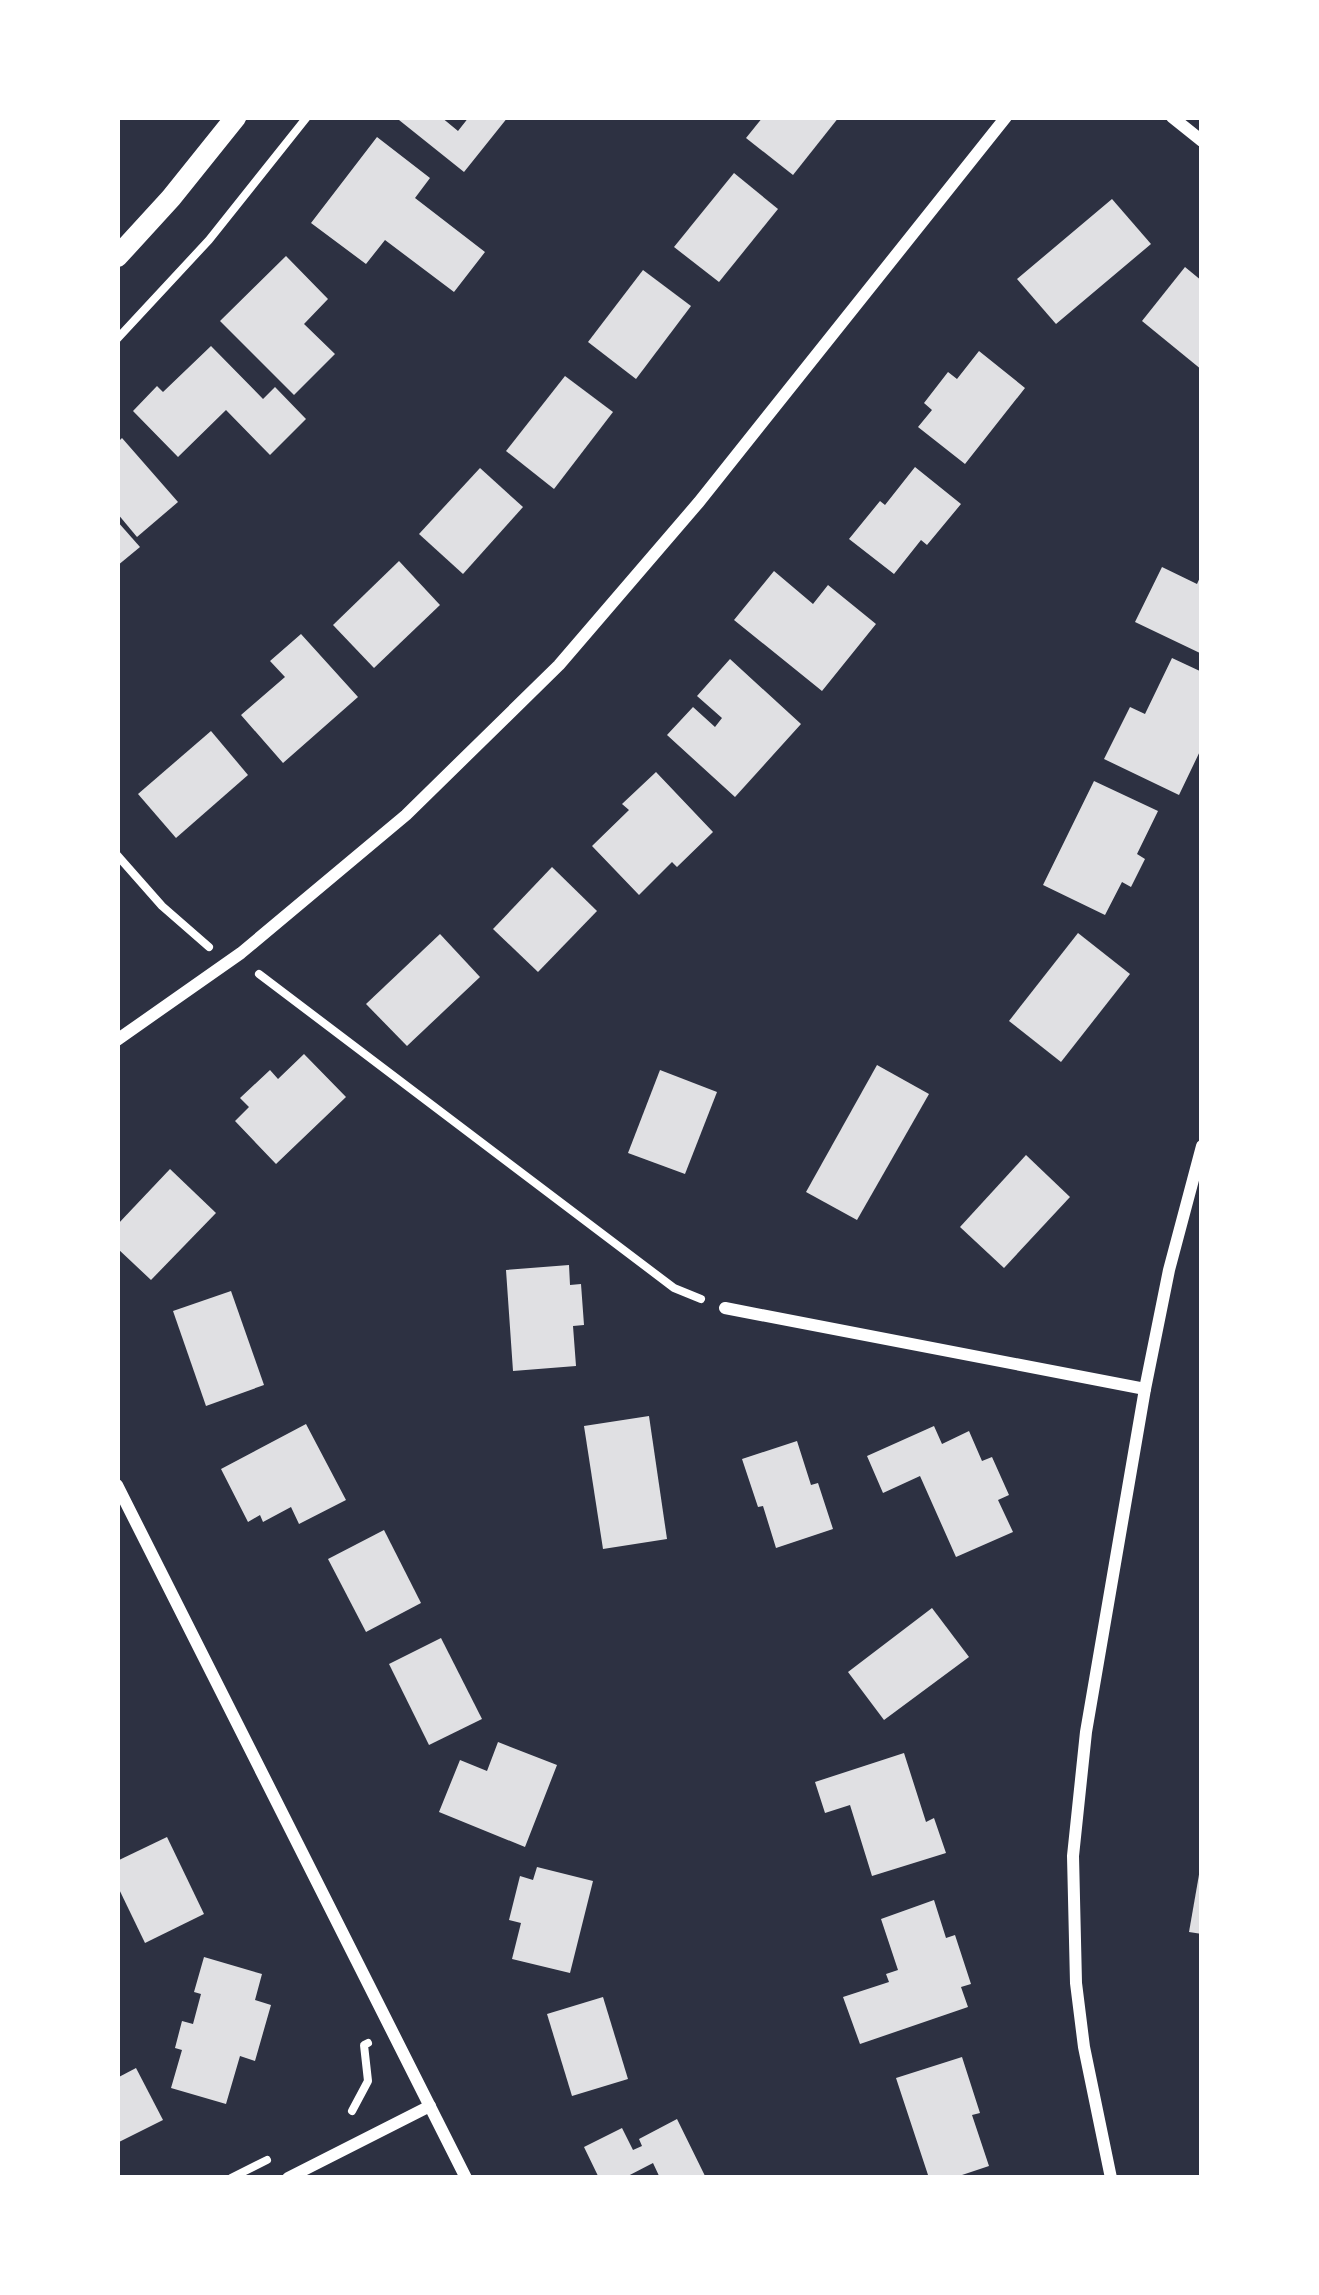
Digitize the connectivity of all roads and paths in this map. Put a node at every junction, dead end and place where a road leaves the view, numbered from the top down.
1 (236, 117) edge
2 (307, 117) edge
3 (1006, 117) edge
4 (1172, 117) edge
5 (1202, 141) edge
6 (117, 257) edge
7 (117, 339) edge
8 (117, 855) edge
9 (162, 906) dead end
10 (256, 971) dead end
11 (117, 1040) edge
12 (1202, 1146) edge
13 (725, 1308) joint
14 (1144, 1389) junction
15 (117, 1485) edge
16 (392, 2030) junction
17 (430, 2106) junction
18 (343, 2122) dead end
19 (268, 2159) dead end
20 (231, 2178) edge
21 (288, 2178) edge
22 (466, 2178) edge
23 (1111, 2178) edge

1 - 6 street
2 - 7 path
3 - 11 street
4 - 5 street
8 - 9 path
10 - 13 path
12 - 14 street
13 - 14 street
14 - 23 street
15 - 16 street
16 - 17 street
16 - 18 path
17 - 21 street
17 - 22 street
19 - 20 path

